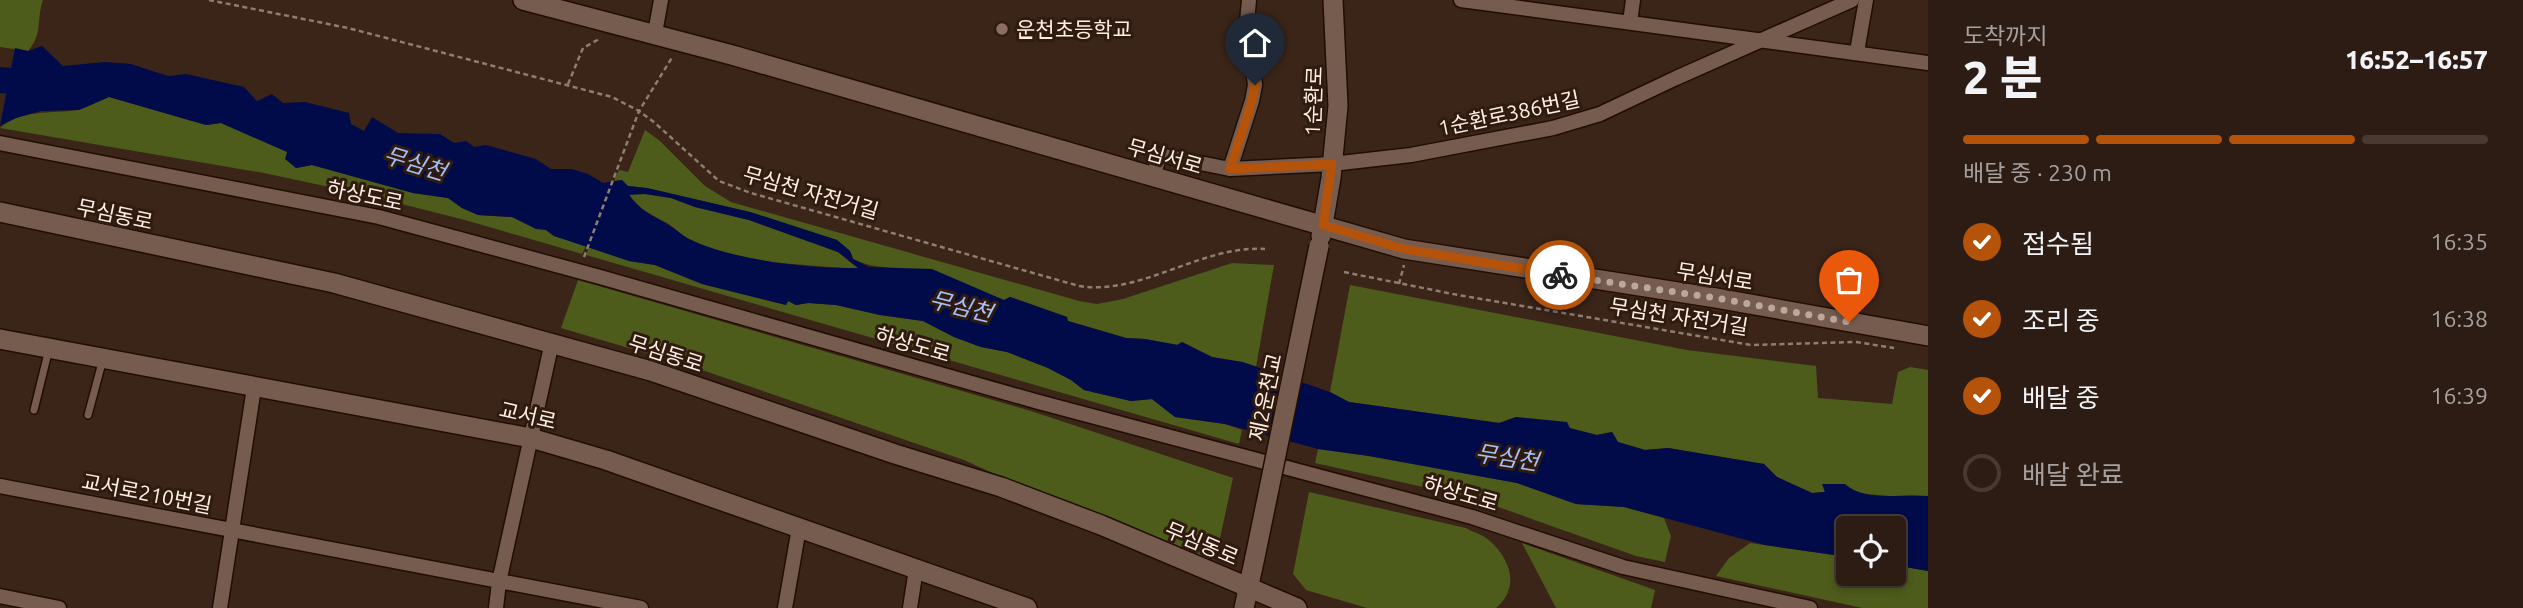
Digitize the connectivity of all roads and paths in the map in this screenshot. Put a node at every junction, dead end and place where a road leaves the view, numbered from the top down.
1 (209, 0) edge
2 (523, 0) edge
3 (662, 0) edge
4 (1249, 0) edge
5 (1333, 0) edge
6 (1461, 0) edge
7 (1633, 0) edge
8 (1852, 0) edge
9 (1866, 0) edge
10 (1630, 22) junction
11 (622, 25) junction
12 (654, 33) junction
13 (678, 40) junction
14 (1763, 40) junction
15 (1857, 52) junction
16 (1928, 63) edge
17 (568, 85) junction
18 (639, 111) junction
19 (0, 143) edge
20 (1332, 164) junction
21 (1230, 169) junction
22 (1153, 176) junction
23 (0, 212) edge
24 (1323, 225) junction
25 (1319, 246) joint
26 (1265, 249) dead end
27 (583, 259) dead end
28 (1404, 265) dead end
29 (1344, 272) dead end
30 (1399, 284) junction
31 (1928, 336) edge
32 (0, 339) edge
33 (552, 342) junction
34 (49, 348) junction
35 (1904, 350) dead end
36 (103, 359) junction
37 (254, 388) junction
38 (34, 410) dead end
39 (88, 415) dead end
40 (531, 438) junction
41 (0, 486) edge
42 (799, 528) junction
43 (233, 531) junction
44 (916, 569) junction
45 (499, 582) junction
46 (1249, 587) junction
47 (0, 596) edge
48 (60, 608) edge
49 (220, 608) edge
50 (496, 608) edge
51 (640, 608) edge
52 (785, 608) edge
53 (910, 608) edge
54 (1026, 608) edge
55 (1244, 608) edge
56 (1297, 608) edge
57 (1810, 608) edge

1 - 17 path, 무심천 자전거길
2 - 11 street, 무심서로
3 - 12 street
4 - 21 street
5 - 20 street, 1순환로
6 - 10 street
7 - 10 street
8 - 14 street, 1순환로386번길
9 - 15 street
10 - 14 street
11 - 12 street, 무심서로
11 - 17 path
12 - 13 street, 무심서로
13 - 18 path
13 - 22 street, 무심서로
14 - 15 street
14 - 20 street, 1순환로386번길
15 - 16 street
17 - 18 path, 무심천 자전거길
18 - 26 path, 무심천 자전거길
18 - 27 path
19 - 57 street, 하상도로
20 - 21 street, 1순환로386번길
20 - 24 street, 1순환로
21 - 22 street, 1순환로386번길
22 - 24 street, 무심서로
23 - 33 street, 무심동로
24 - 25 street, 1순환로
24 - 31 street, 무심서로
25 - 46 street, 제2운천교, bridge
28 - 30 path
29 - 30 path, 무심천 자전거길
30 - 35 path, 무심천 자전거길
32 - 34 street, 교서로
33 - 40 street
33 - 46 street, 무심동로
34 - 36 street, 교서로
34 - 38 lane
36 - 37 street, 교서로
36 - 39 lane
37 - 40 street, 교서로
37 - 43 street, 교서로210번길
40 - 42 street, 교서로
40 - 45 street
41 - 43 street, 교서로210번길
42 - 44 street, 교서로
42 - 52 street
43 - 45 street, 교서로210번길
43 - 49 street, 교서로210번길
44 - 53 street
44 - 54 street, 교서로
45 - 50 street
45 - 51 street, 교서로210번길
46 - 55 street
46 - 56 street, 무심동로
47 - 48 street

